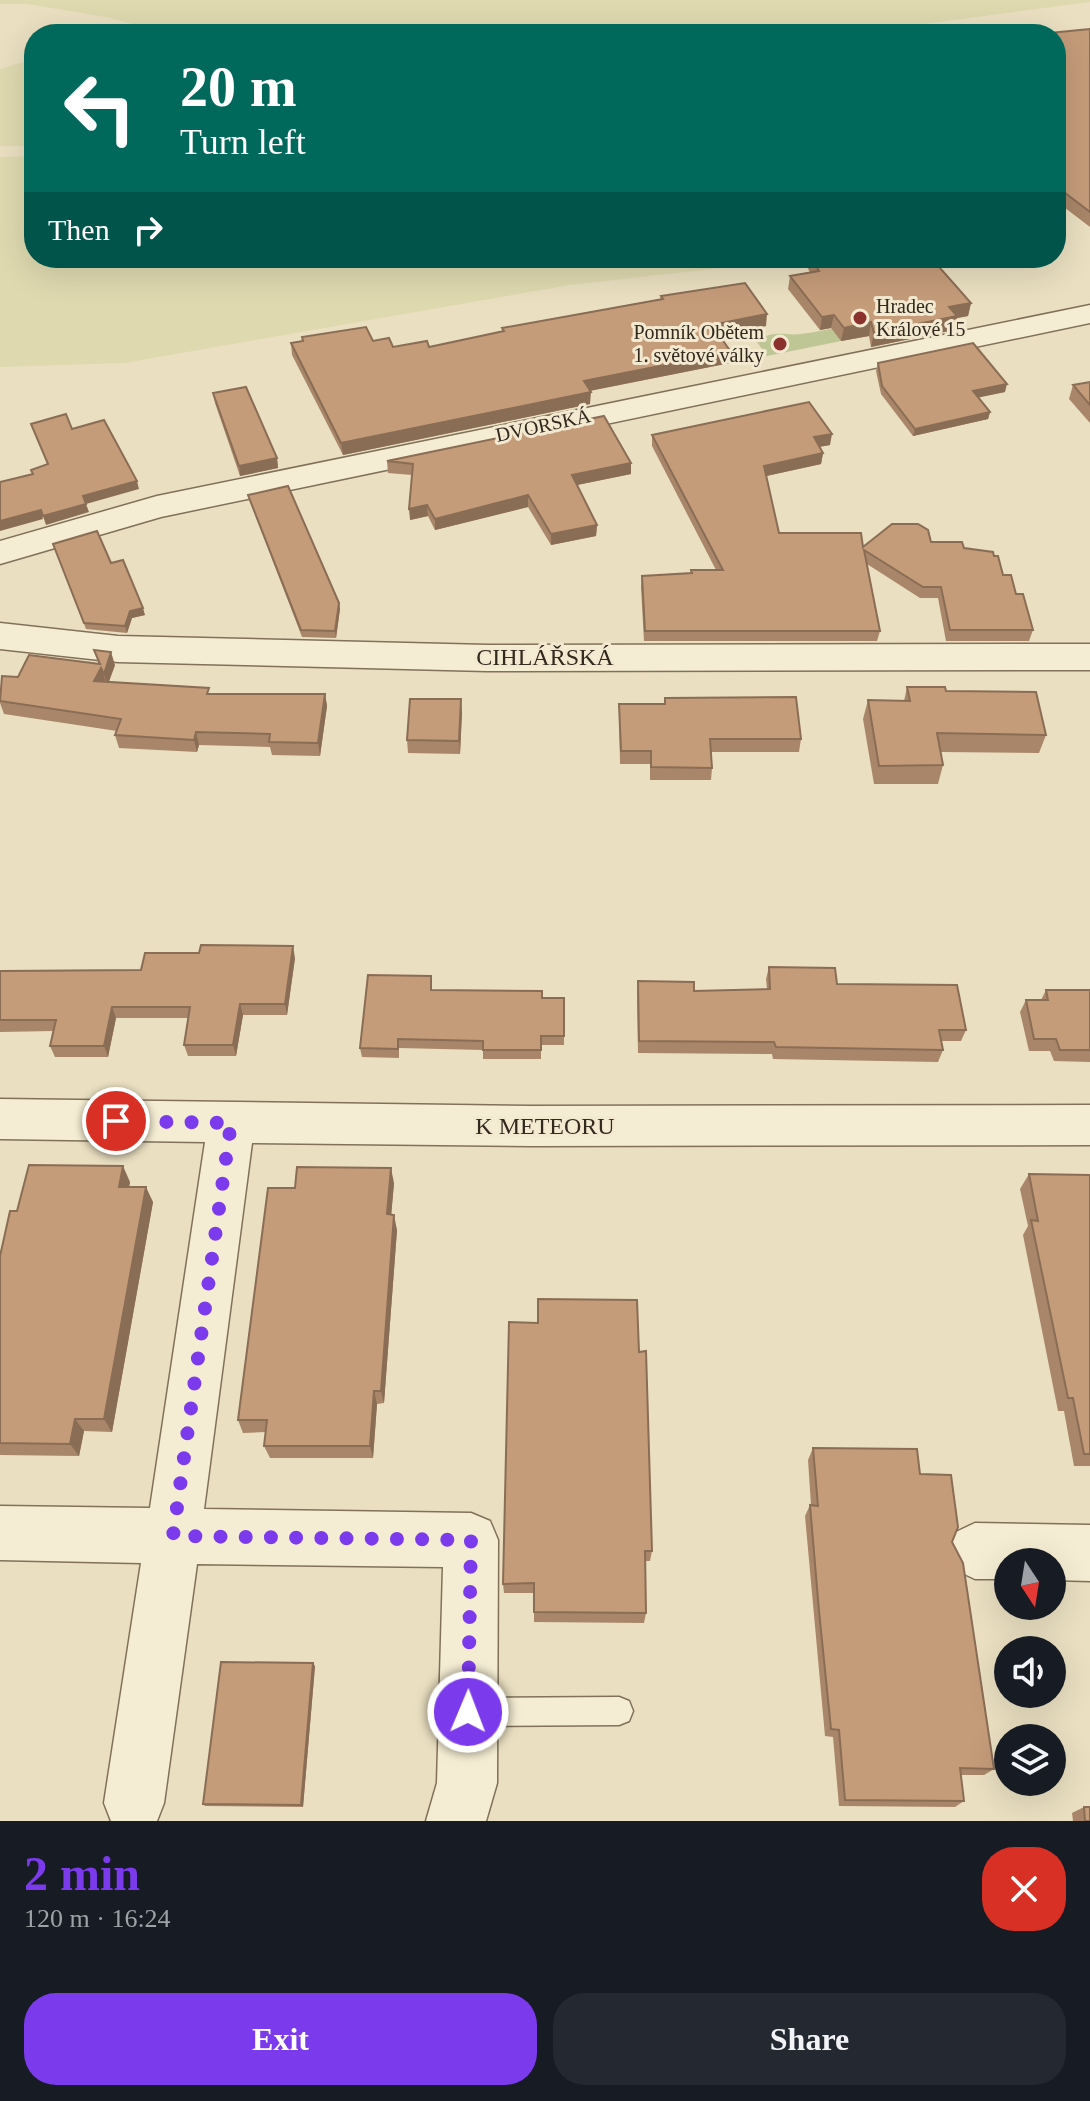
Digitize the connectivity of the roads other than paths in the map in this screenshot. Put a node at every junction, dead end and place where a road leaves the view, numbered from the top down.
1 (1090, 314) edge
2 (0, 553) edge
3 (0, 636) edge
4 (1090, 657) edge
5 (0, 1119) edge
6 (231, 1123) junction
7 (1090, 1125) edge
8 (0, 1533) edge
9 (173, 1536) junction
10 (975, 1551) dead end
11 (1090, 1553) edge
12 (619, 1711) dead end
13 (468, 1712) junction
14 (134, 1803) dead end
15 (456, 1821) edge

1 - 2 street, DVORSKÁ
3 - 4 street, CIHLÁŘSKÁ
5 - 6 street, K METEORU
6 - 7 street, K METEORU
6 - 9 street
8 - 9 street
9 - 13 street
9 - 14 street
10 - 11 street
12 - 13 lane
13 - 15 street

